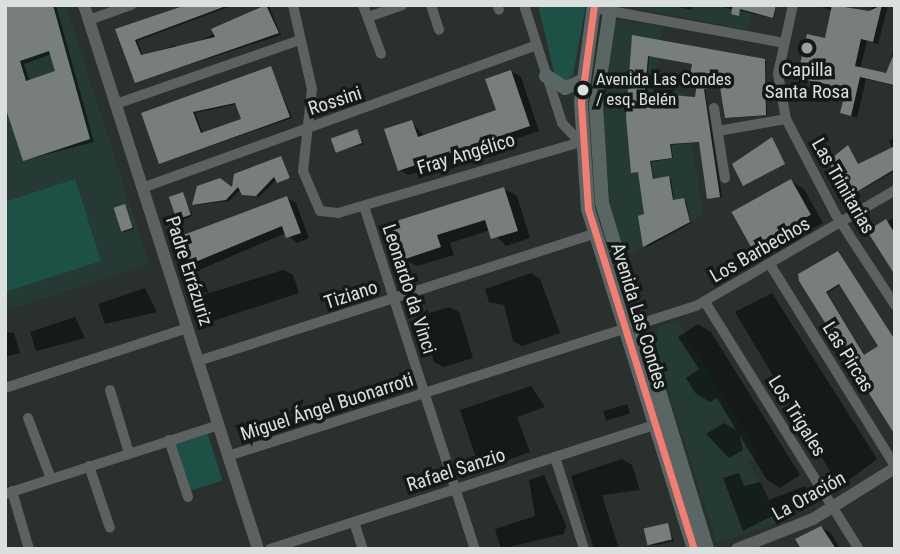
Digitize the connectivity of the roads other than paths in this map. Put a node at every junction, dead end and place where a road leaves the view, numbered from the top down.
1 (84, 5) edge
2 (131, 5) edge
3 (293, 5) edge
4 (363, 5) edge
5 (402, 5) edge
6 (431, 5) edge
7 (524, 5) edge
8 (793, 5) edge
9 (594, 7) edge
10 (610, 8) edge
11 (368, 17) junction
12 (89, 20) junction
13 (439, 30) dead end
14 (300, 40) junction
15 (784, 43) junction
16 (537, 45) junction
17 (381, 54) dead end
18 (546, 76) junction
19 (582, 81) junction
20 (116, 104) junction
21 (714, 108) dead end
22 (786, 119) junction
23 (307, 129) junction
24 (718, 131) junction
25 (581, 142) junction
26 (725, 178) dead end
27 (142, 188) junction
28 (895, 190) edge
29 (364, 206) junction
30 (842, 222) junction
31 (594, 234) junction
32 (771, 266) junction
33 (394, 299) junction
34 (705, 302) junction
35 (895, 305) edge
36 (636, 326) junction
37 (187, 328) junction
38 (621, 329) junction
39 (198, 361) junction
40 (5, 388) edge
41 (110, 390) dead end
42 (425, 394) junction
43 (28, 418) dead end
44 (218, 425) junction
45 (653, 425) junction
46 (169, 440) junction
47 (129, 453) junction
48 (228, 456) junction
49 (555, 457) junction
50 (89, 466) junction
51 (895, 467) edge
52 (51, 479) junction
53 (455, 489) junction
54 (9, 493) edge
55 (188, 497) dead end
56 (833, 507) junction
57 (354, 522) junction
58 (110, 528) dead end
59 (29, 549) edge
60 (258, 549) edge
61 (270, 549) edge
62 (363, 549) edge
63 (475, 549) edge
64 (584, 549) edge
65 (694, 549) edge
66 (707, 549) edge
67 (737, 549) edge
68 (859, 549) edge

1 - 12 street, Padre Errázuriz
2 - 12 street
3 - 14 street, Leonardo da Vinci
4 - 11 street
5 - 11 street
6 - 13 street
7 - 16 street
8 - 15 street, Las Trinitarias
9 - 10 street
9 - 19 main road, Avenida Las Condes
10 - 15 street
10 - 36 main road, Avenida Las Condes
11 - 17 street
12 - 20 street, Padre Errázuriz
14 - 20 street
14 - 23 street, Leonardo da Vinci
15 - 22 street, Las Trinitarias
16 - 18 street
16 - 23 street, Rossini
18 - 19 main road
18 - 25 street
19 - 25 main road, Avenida Las Condes
20 - 27 street, Padre Errázuriz
21 - 24 street
22 - 24 street
22 - 30 street, Las Trinitarias
23 - 27 street, Rossini
23 - 29 street, Leonardo da Vinci
24 - 26 street
25 - 29 street, Fray Angélico
25 - 31 main road, Avenida Las Condes
27 - 37 street, Padre Errázuriz
28 - 30 street, Los Barbechos
29 - 33 street, Leonardo da Vinci
30 - 32 street, Los Barbechos
30 - 35 street, Las Trinitarias
31 - 33 street, Tiziano
31 - 38 main road, Avenida Las Condes
32 - 34 street, Los Barbechos
32 - 51 street, Las Pircas
33 - 39 street, Tiziano
33 - 42 street, Leonardo da Vinci
34 - 36 street, Los Barbechos
34 - 56 street, Los Trigales
36 - 38 street, Miguel Ángel Buonarroti
36 - 66 main road, Avenida Las Condes
37 - 39 street, Padre Errázuriz
37 - 40 street
38 - 42 street, Miguel Ángel Buonarroti
38 - 45 main road, Avenida Las Condes
39 - 44 street, Padre Errázuriz
41 - 47 street
42 - 48 street, Miguel Ángel Buonarroti
42 - 53 street, Leonardo da Vinci
43 - 52 street
44 - 46 street, Miguel Ángel Buonarroti
44 - 48 street, Padre Errázuriz
45 - 49 street, Rafael Sanzio
45 - 65 main road, Avenida Las Condes
46 - 47 street, Miguel Ángel Buonarroti
46 - 55 street
47 - 50 street, Miguel Ángel Buonarroti
48 - 60 street, Padre Errázuriz
49 - 53 street, Rafael Sanzio
49 - 64 street
50 - 52 street, Miguel Ángel Buonarroti
50 - 58 street
51 - 56 street, La Oración
52 - 54 street, Miguel Ángel Buonarroti
53 - 57 street, Rafael Sanzio
53 - 63 street, Leonardo da Vinci
54 - 59 street
56 - 67 street, La Oración
56 - 68 street, Los Trigales
57 - 61 street, Rafael Sanzio
57 - 62 street

